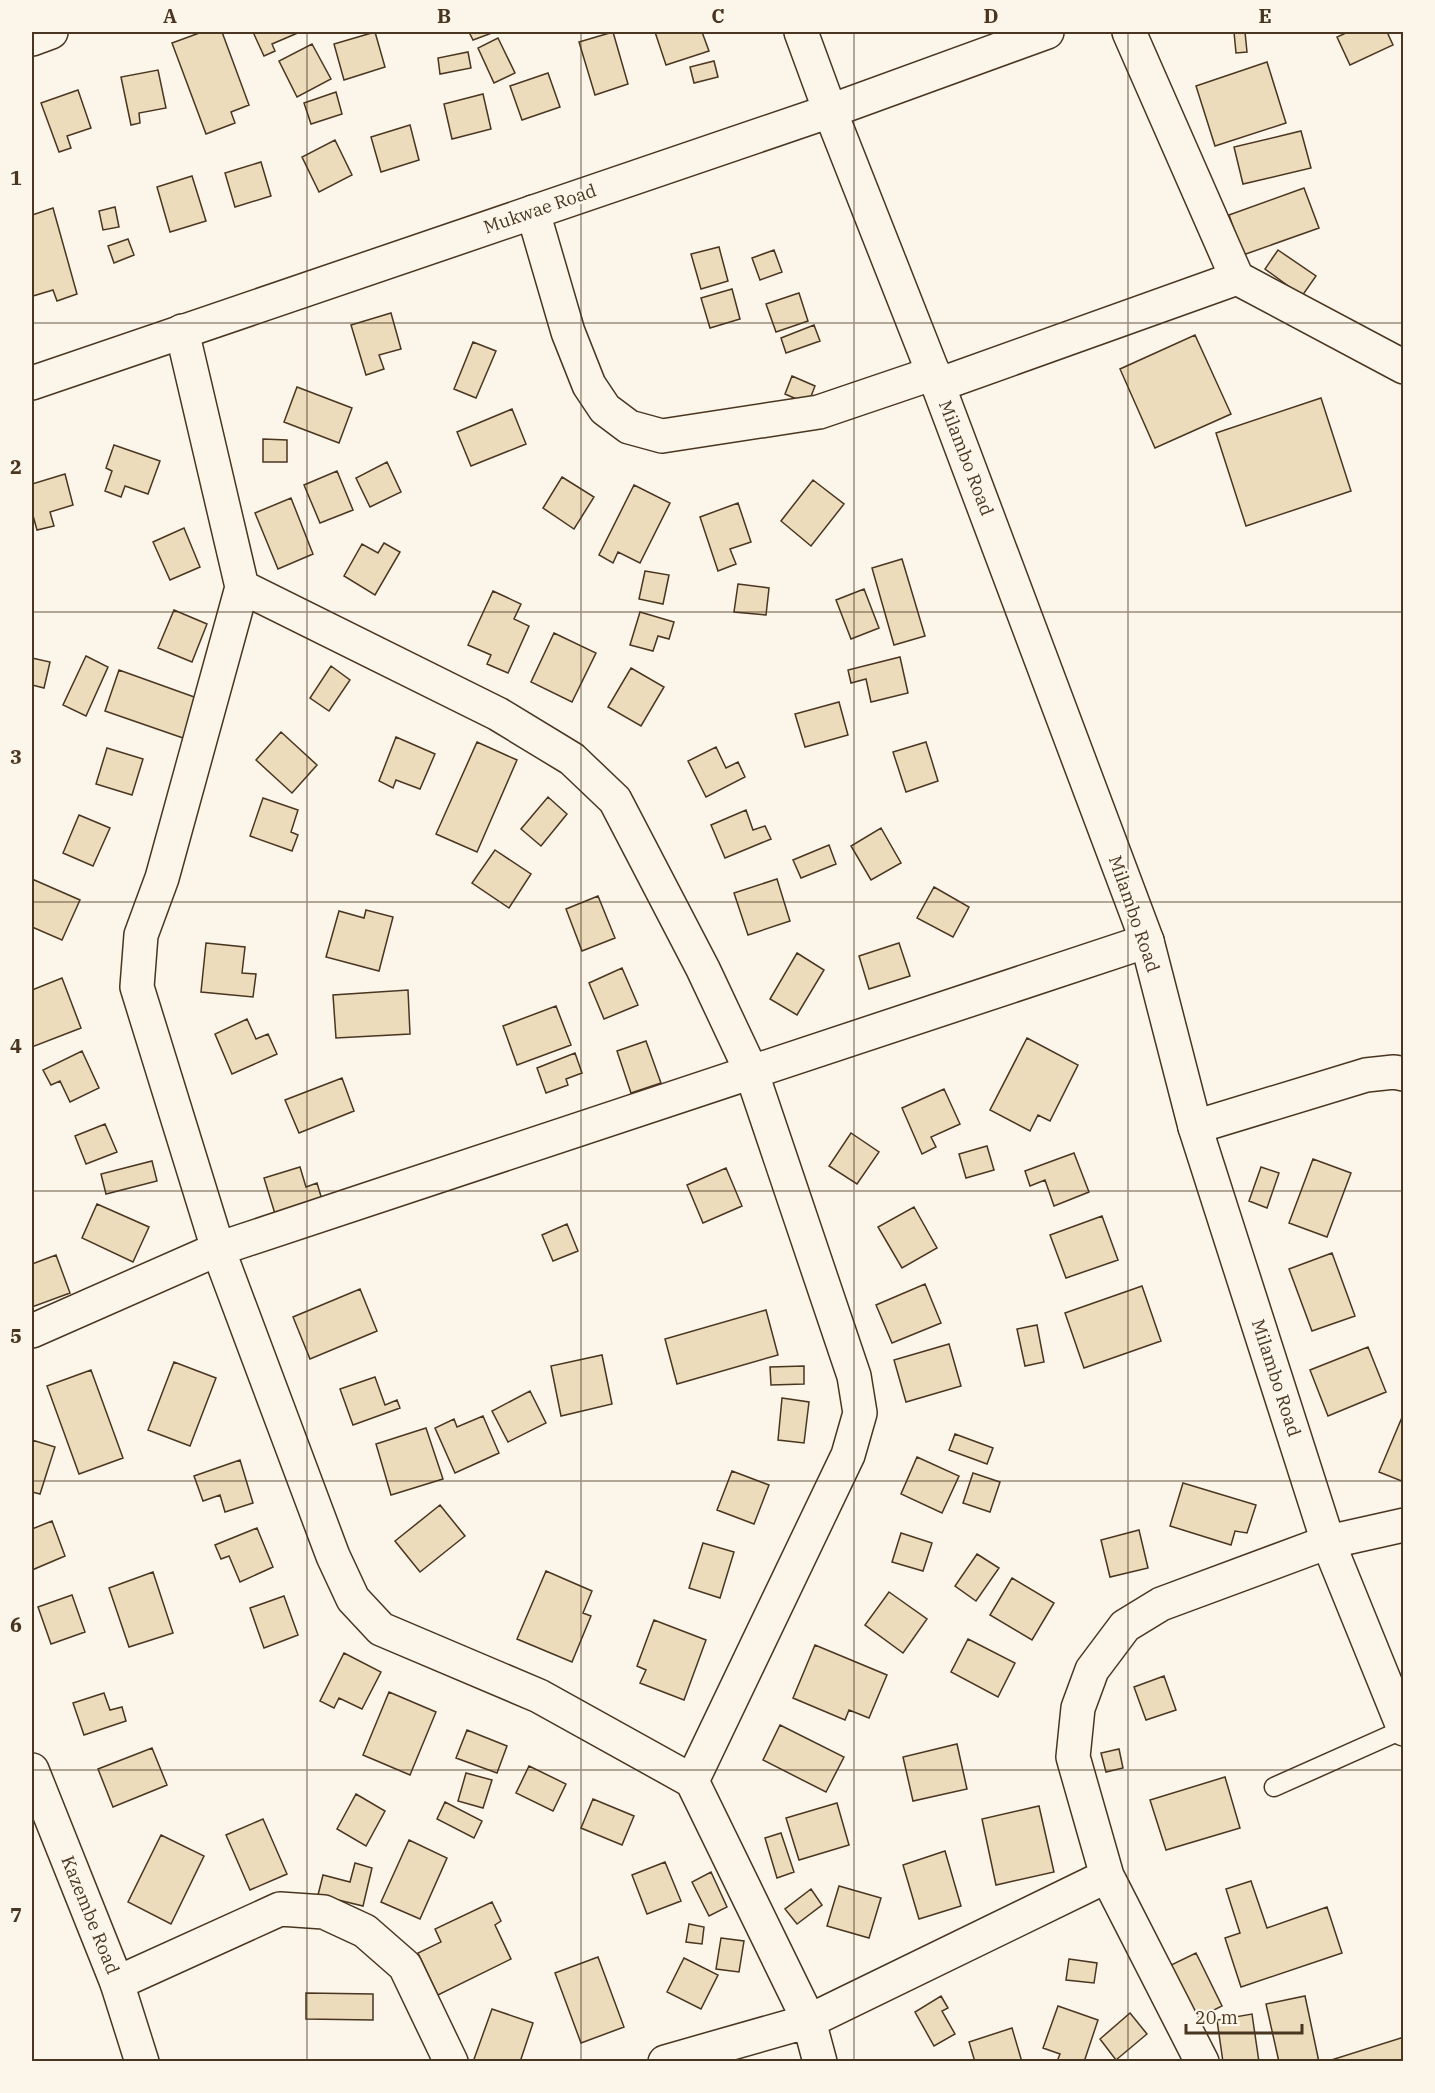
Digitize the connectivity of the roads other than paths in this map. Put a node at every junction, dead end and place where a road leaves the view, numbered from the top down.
1 (51, 32) edge
2 (801, 32) edge
3 (1047, 32) edge
4 (1128, 32) edge
5 (32, 39) edge
6 (830, 111) junction
7 (532, 212) junction
8 (1237, 278) junction
9 (182, 331) junction
10 (1404, 368) edge
11 (936, 379) junction
12 (32, 383) edge
13 (242, 587) junction
14 (1147, 941) junction
15 (751, 1071) junction
16 (1404, 1074) edge
17 (1195, 1127) junction
18 (218, 1249) junction
19 (32, 1331) edge
20 (1404, 1525) edge
21 (1329, 1542) junction
22 (1404, 1729) edge
23 (32, 1770) edge
24 (692, 1781) junction
25 (1274, 1787) dead end
26 (1107, 1876) junction
27 (117, 1983) junction
28 (809, 2020) junction
29 (142, 2061) edge
30 (451, 2061) edge
31 (665, 2061) edge
32 (820, 2061) edge
33 (1202, 2061) edge

1 - 5 street
2 - 6 street, Milambo Road
3 - 6 street, Mukwae Road
4 - 8 street
6 - 7 street, Mukwae Road
6 - 11 street, Milambo Road
7 - 9 street, Mukwae Road
7 - 11 street
8 - 10 street
8 - 11 street
9 - 12 street, Mukwae Road
9 - 13 street
11 - 14 street, Milambo Road
13 - 15 street
13 - 18 street
14 - 15 street
14 - 17 street, Milambo Road
15 - 18 street
15 - 24 street
16 - 17 street
17 - 21 street, Milambo Road
18 - 19 street
18 - 24 street
20 - 21 street
21 - 22 street, Milambo Road
21 - 26 street
22 - 25 lane
23 - 27 street, Kazembe Road
24 - 28 street
26 - 28 street
26 - 33 street
27 - 29 street, Kazembe Road
27 - 30 street
28 - 31 street
28 - 32 street

